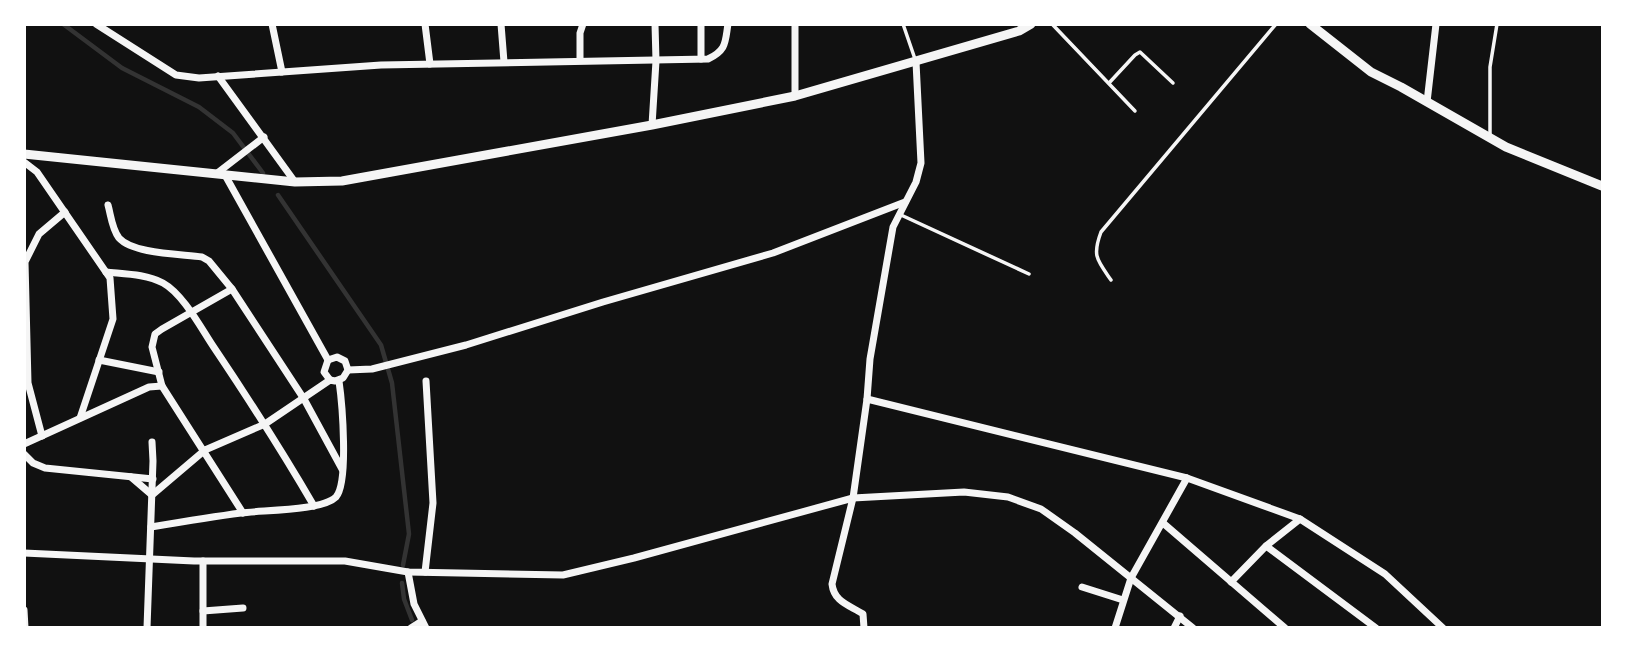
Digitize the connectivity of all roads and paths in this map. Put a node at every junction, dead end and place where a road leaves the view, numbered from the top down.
1 (96, 24) edge
2 (272, 24) edge
3 (425, 24) edge
4 (501, 24) edge
5 (583, 24) edge
6 (655, 24) edge
7 (701, 24) edge
8 (728, 24) edge
9 (795, 24) edge
10 (903, 24) edge
11 (1031, 24) edge
12 (1052, 24) edge
13 (1276, 24) edge
14 (1310, 24) edge
15 (1436, 24) edge
16 (1497, 24) edge
17 (701, 59) junction
18 (580, 60) junction
19 (656, 61) junction
20 (504, 62) junction
21 (916, 62) junction
22 (430, 64) junction
23 (282, 72) junction
24 (218, 76) junction
25 (1109, 83) junction
26 (1173, 83) dead end
27 (795, 96) junction
28 (1427, 102) junction
29 (1135, 111) dead end
30 (652, 125) junction
31 (264, 137) junction
32 (1490, 138) junction
33 (24, 154) edge
34 (24, 162) edge
35 (221, 175) junction
36 (295, 182) junction
37 (1602, 186) edge
38 (906, 202) junction
39 (108, 205) dead end
40 (65, 212) junction
41 (899, 214) junction
42 (106, 272) junction
43 (1029, 274) dead end
44 (1111, 280) dead end
45 (232, 289) junction
46 (191, 312) junction
47 (99, 360) junction
48 (328, 360) junction
49 (348, 370) junction
50 (159, 372) junction
51 (330, 380) junction
52 (339, 381) junction
53 (426, 382) dead end
54 (162, 386) junction
55 (304, 399) junction
56 (867, 399) junction
57 (24, 402) edge
58 (34, 402) junction
59 (80, 418) junction
60 (265, 424) junction
61 (42, 436) junction
62 (152, 442) dead end
63 (24, 444) edge
64 (205, 450) junction
65 (24, 454) edge
66 (342, 469) junction
67 (131, 477) junction
68 (1187, 478) junction
69 (153, 479) junction
70 (152, 495) junction
71 (853, 498) junction
72 (314, 506) junction
73 (243, 513) junction
74 (1300, 519) junction
75 (1163, 523) junction
76 (151, 527) junction
77 (1266, 546) junction
78 (24, 553) edge
79 (150, 558) junction
80 (203, 561) junction
81 (408, 572) junction
82 (425, 572) junction
83 (1132, 578) junction
84 (1231, 582) junction
85 (1082, 587) dead end
86 (1123, 600) junction
87 (243, 608) dead end
88 (24, 610) edge
89 (203, 611) junction
90 (1180, 615) junction
91 (424, 624) edge
92 (1438, 626) edge
93 (25, 628) edge
94 (148, 628) edge
95 (203, 628) edge
96 (411, 628) edge
97 (864, 628) edge
98 (1115, 628) edge
99 (1174, 628) edge
100 (1193, 628) edge
101 (1285, 628) edge
102 (1376, 628) edge

1 - 24 street
2 - 23 street
3 - 22 street
4 - 20 street
5 - 18 street
6 - 19 street
7 - 17 street
8 - 17 street
9 - 27 street
10 - 21 lane
11 - 21 street
12 - 25 lane
13 - 44 lane
14 - 28 street
15 - 28 street
16 - 32 lane
17 - 19 street
18 - 19 street
18 - 20 street
19 - 30 street
20 - 22 street
21 - 27 street
21 - 38 street
22 - 23 street
23 - 24 street
24 - 31 street
25 - 26 lane
25 - 29 lane
27 - 30 street
28 - 32 street
30 - 36 street
31 - 35 street
31 - 36 street
32 - 37 street
33 - 35 street
34 - 40 street
35 - 36 street
35 - 48 street
38 - 41 street
38 - 49 street
39 - 45 street
40 - 42 street
40 - 58 street
41 - 43 lane
41 - 56 street
42 - 46 street
42 - 47 street
45 - 46 street
45 - 55 street
46 - 50 street
46 - 60 street
47 - 50 street
47 - 59 street
48 - 49 street
48 - 51 street
49 - 52 street
50 - 54 street
51 - 52 street
51 - 55 street
52 - 66 street
53 - 82 street
54 - 59 street
54 - 64 street
55 - 60 street
55 - 66 street
56 - 68 street
56 - 71 street
57 - 58 street
58 - 61 street
59 - 61 street
60 - 64 street
60 - 72 street
61 - 63 street
62 - 69 street
64 - 70 street
64 - 73 street
65 - 67 street
66 - 72 street
67 - 69 street
67 - 70 street
68 - 74 street
68 - 75 street
69 - 70 street
70 - 76 street
71 - 82 street
71 - 83 street
71 - 97 street
72 - 73 street
73 - 76 street
74 - 77 street
74 - 92 street
75 - 83 street
75 - 84 street
76 - 79 street
77 - 84 street
77 - 102 street
78 - 79 street
79 - 80 street
79 - 94 street
80 - 81 street
80 - 89 street
81 - 82 street
81 - 91 street
83 - 86 street
83 - 90 street
84 - 101 street
85 - 86 street
86 - 98 street
87 - 89 street
88 - 93 street
89 - 95 street
90 - 99 street
90 - 100 street
91 - 96 street

